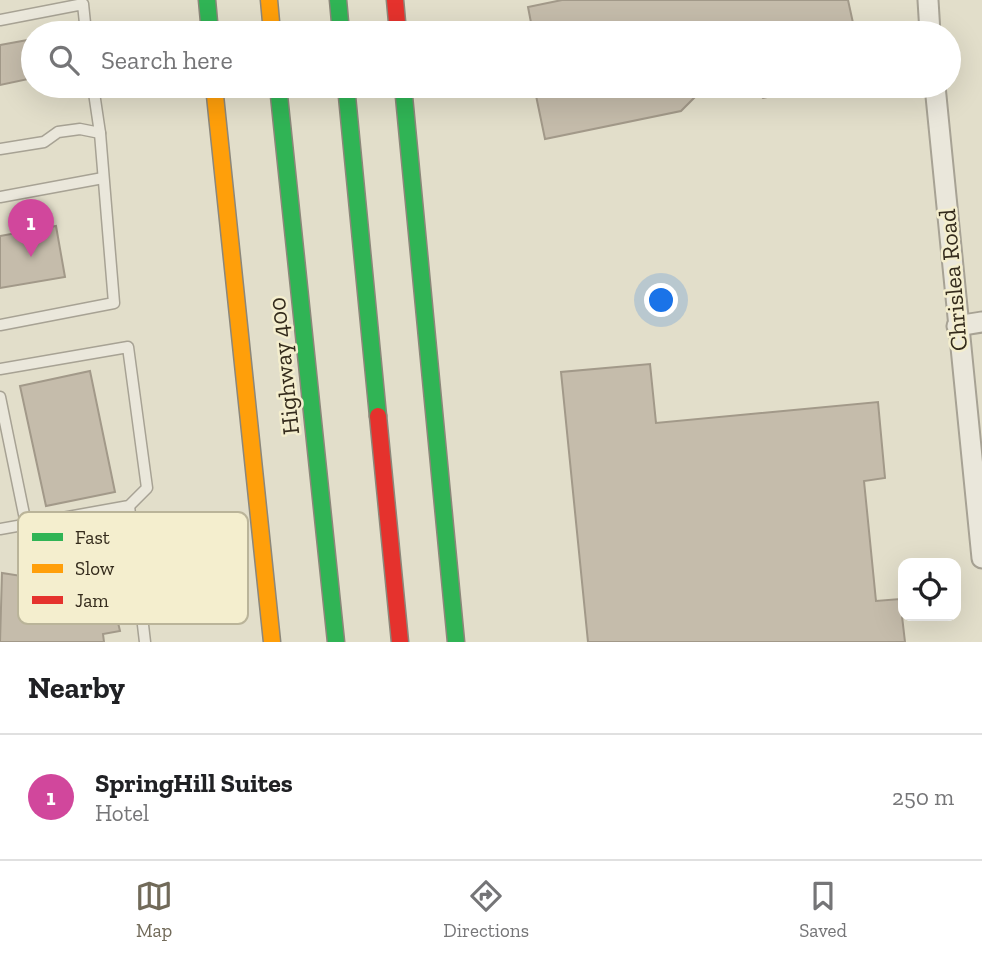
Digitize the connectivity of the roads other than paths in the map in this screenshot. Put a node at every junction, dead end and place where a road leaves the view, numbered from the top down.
1 (207, 0) edge
2 (269, 0) edge
3 (338, 0) edge
4 (395, 0) edge
5 (928, 0) edge
6 (0, 20) edge
7 (85, 21) edge
8 (209, 21) edge
9 (271, 21) edge
10 (340, 21) edge
11 (397, 21) edge
12 (929, 21) edge
13 (95, 98) edge
14 (215, 98) edge
15 (279, 98) edge
16 (347, 98) edge
17 (404, 98) edge
18 (936, 98) edge
19 (100, 133) junction
20 (0, 149) edge
21 (103, 178) junction
22 (0, 197) edge
23 (982, 322) edge
24 (0, 325) edge
25 (957, 326) junction
26 (0, 369) edge
27 (0, 397) edge
28 (129, 506) junction
29 (24, 512) edge
30 (95, 512) edge
31 (130, 512) edge
32 (18, 526) edge
33 (0, 529) edge
34 (982, 555) edge
35 (143, 624) edge
36 (145, 642) edge
37 (272, 642) edge
38 (336, 642) edge
39 (400, 642) edge
40 (456, 642) edge

1 - 8 highway
2 - 9 highway
3 - 10 highway
4 - 11 highway
5 - 12 street
6 - 7 lane
13 - 19 lane
14 - 37 highway
15 - 38 highway, Highway 400
16 - 39 highway
17 - 40 highway
18 - 25 street, Chrislea Road
19 - 20 lane
19 - 21 lane
21 - 22 lane
21 - 24 lane
23 - 25 street
25 - 34 street, Chrislea Road
26 - 28 lane
27 - 29 lane
28 - 30 lane
28 - 31 lane
32 - 33 lane
35 - 36 lane

